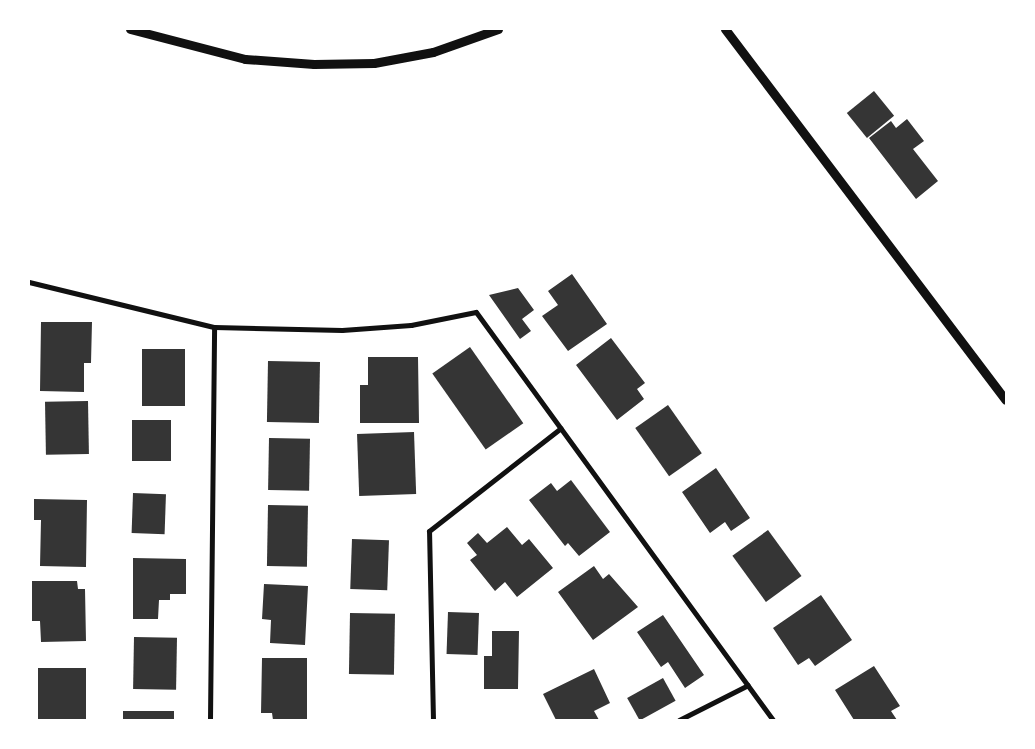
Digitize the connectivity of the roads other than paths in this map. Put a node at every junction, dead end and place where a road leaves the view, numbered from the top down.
1 (130, 29) edge
2 (498, 29) edge
3 (725, 29) edge
4 (29, 282) edge
5 (214, 327) junction
6 (1006, 400) edge
7 (561, 428) junction
8 (748, 685) junction
9 (210, 720) edge
10 (433, 720) edge
11 (679, 720) edge
12 (773, 720) edge

1 - 2 street
3 - 6 street
4 - 5 street
5 - 7 street
5 - 9 street
7 - 8 street
7 - 10 street
8 - 11 street
8 - 12 street

